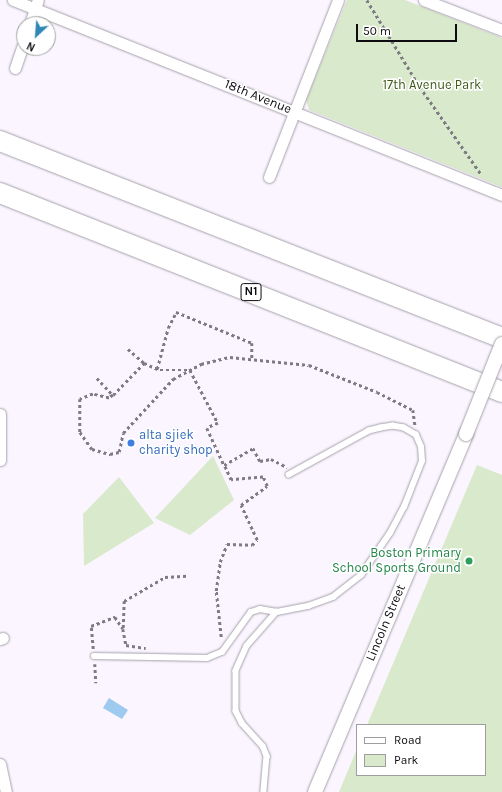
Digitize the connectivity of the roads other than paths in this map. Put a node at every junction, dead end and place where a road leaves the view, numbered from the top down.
1 (13, 0) edge
2 (338, 0) edge
3 (424, 0) edge
4 (37, 4) edge
5 (33, 16) edge
6 (502, 30) edge
7 (19, 56) edge
8 (15, 68) dead end
9 (294, 112) junction
10 (0, 141) edge
11 (269, 177) dead end
12 (0, 193) edge
13 (498, 194) edge
14 (502, 338) edge
15 (502, 344) edge
16 (502, 392) edge
17 (0, 414) edge
18 (0, 460) edge
19 (289, 475) dead end
20 (277, 612) junction
21 (94, 656) dead end
22 (0, 764) edge
23 (6, 792) edge
24 (264, 792) edge
25 (314, 792) edge

1 - 4 street, 18th Avenue
2 - 9 street
3 - 6 street
4 - 5 street
4 - 9 street, 18th Avenue
7 - 8 street
9 - 11 street
9 - 13 street, 18th Avenue
10 - 14 highway
12 - 16 highway, N1
15 - 25 street, Lincoln Street, bridge
17 - 18 street
19 - 20 lane
20 - 21 lane
20 - 24 lane
22 - 23 street

